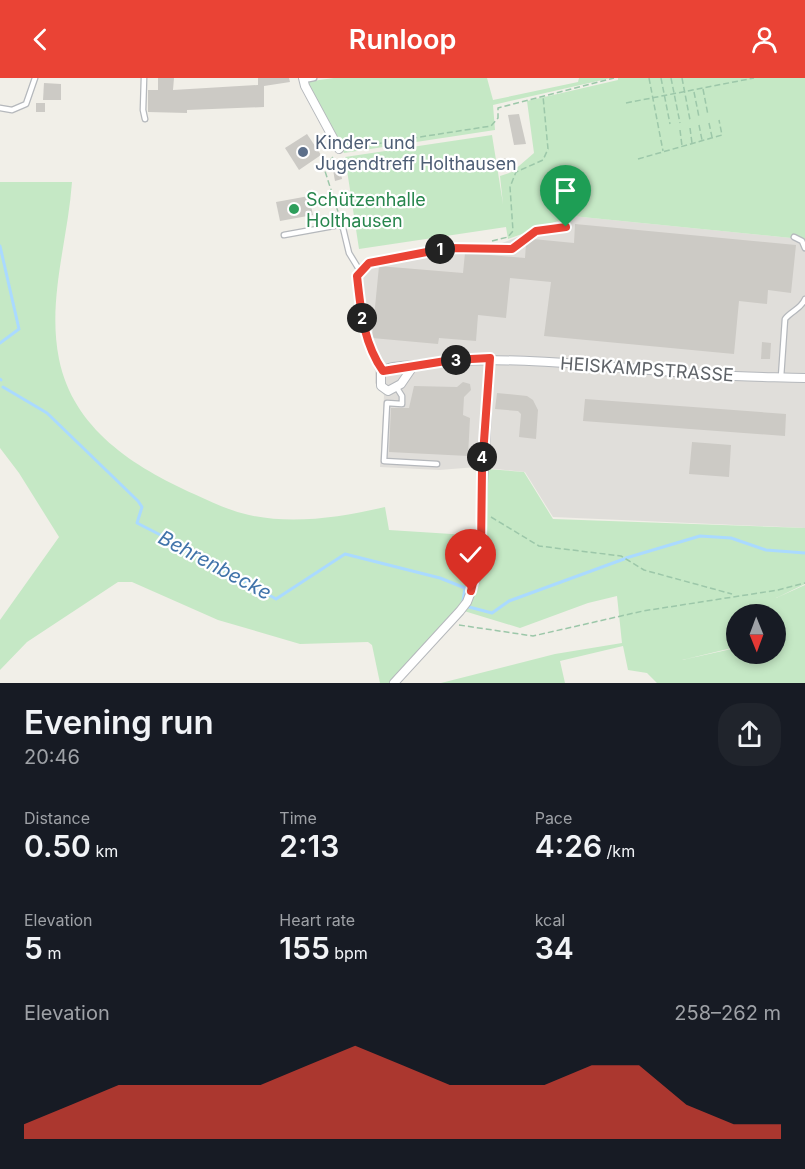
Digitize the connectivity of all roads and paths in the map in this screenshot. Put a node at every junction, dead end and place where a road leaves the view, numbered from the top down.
1 (35, 78) edge
2 (144, 78) edge
3 (314, 78) edge
4 (591, 78) edge
5 (614, 78) edge
6 (649, 78) edge
7 (661, 78) edge
8 (671, 78) edge
9 (682, 78) edge
10 (754, 78) edge
11 (303, 79) edge
12 (592, 84) junction
13 (703, 88) junction
14 (694, 90) junction
15 (685, 92) junction
16 (674, 94) junction
17 (543, 96) junction
18 (664, 96) junction
19 (653, 98) junction
20 (626, 103) dead end
21 (0, 108) edge
22 (708, 115) dead end
23 (699, 117) dead end
24 (145, 119) dead end
25 (690, 120) dead end
26 (719, 120) dead end
27 (680, 123) dead end
28 (709, 123) dead end
29 (670, 124) dead end
30 (699, 125) dead end
31 (690, 128) dead end
32 (680, 130) dead end
33 (712, 138) junction
34 (703, 141) junction
35 (693, 144) junction
36 (683, 147) junction
37 (339, 149) junction
38 (663, 152) junction
39 (638, 159) dead end
40 (566, 227) dead end
41 (343, 228) junction
42 (284, 235) dead end
43 (794, 237) dead end
44 (474, 246) junction
45 (805, 248) edge
46 (360, 271) junction
47 (805, 299) edge
48 (490, 358) junction
49 (414, 365) junction
50 (383, 371) junction
51 (781, 377) junction
52 (805, 378) edge
53 (397, 388) junction
54 (437, 464) dead end
55 (480, 510) junction
56 (805, 583) edge
57 (734, 595) junction
58 (451, 621) junction
59 (394, 683) edge

1 - 21 lane
2 - 24 lane
3 - 11 lane
4 - 12 path
5 - 12 path
6 - 19 path
7 - 18 path
8 - 16 path
9 - 15 path
10 - 13 path
11 - 37 street
12 - 17 path
13 - 14 path
13 - 22 path
14 - 15 path
14 - 23 path
15 - 16 path
15 - 25 path
16 - 18 path
16 - 27 path
17 - 37 path
17 - 44 path
18 - 19 path
18 - 29 path
19 - 20 path
19 - 38 path
26 - 33 path
28 - 33 path
30 - 34 path
31 - 35 path
32 - 36 path
33 - 34 path
34 - 35 path
35 - 36 path
36 - 38 path
37 - 41 path
38 - 39 path
40 - 44 lane
41 - 42 lane
41 - 46 lane
43 - 45 lane
44 - 46 lane
46 - 50 lane
47 - 51 lane
48 - 49 street, HEISKAMPSTRASSE
48 - 51 street, HEISKAMPSTRASSE
48 - 55 street
49 - 50 street, HEISKAMPSTRASSE
49 - 53 street
50 - 53 street
51 - 52 street, HEISKAMPSTRASSE
53 - 54 lane
55 - 57 path
55 - 58 street
56 - 57 path
57 - 58 path
58 - 59 street

